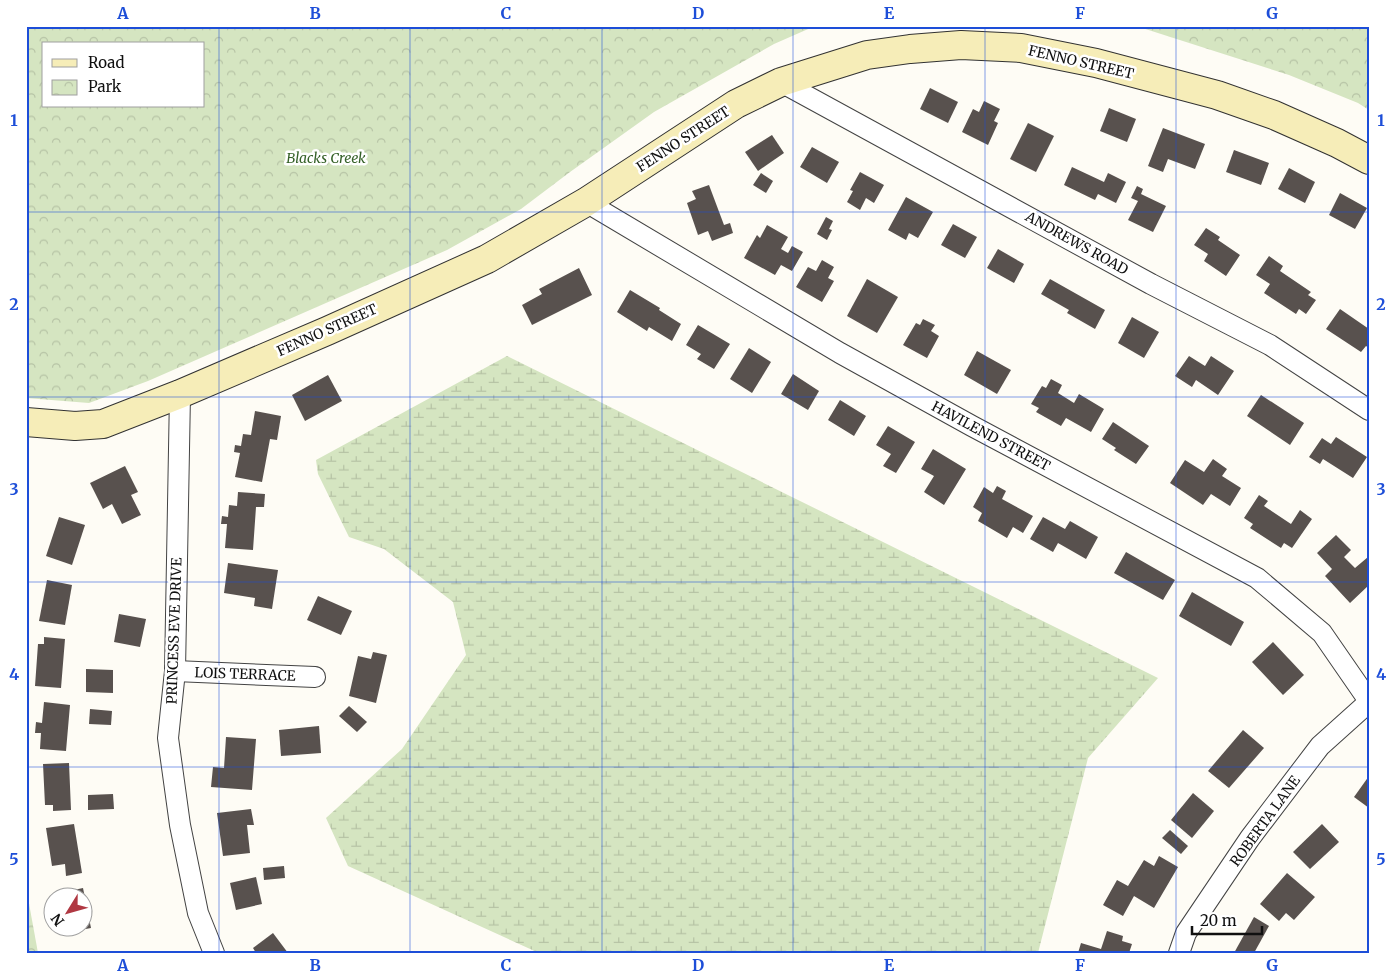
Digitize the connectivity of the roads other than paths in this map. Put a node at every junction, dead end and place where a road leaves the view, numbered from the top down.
1 (781, 82) junction
2 (1369, 160) edge
3 (586, 202) junction
4 (180, 394) junction
5 (1369, 410) edge
6 (26, 422) edge
7 (175, 671) junction
8 (315, 677) dead end
9 (1369, 702) edge
10 (214, 953) edge
11 (1179, 953) edge

1 - 2 street, FENNO STREET
1 - 3 street, FENNO STREET
1 - 5 street, ANDREWS ROAD
3 - 4 street, FENNO STREET
3 - 9 street, HAVILEND STREET
4 - 6 street, FENNO STREET
4 - 7 street, PRINCESS EVE DRIVE
7 - 8 street, LOIS TERRACE
7 - 10 street, PRINCESS EVE DRIVE
9 - 11 street, ROBERTA LANE

